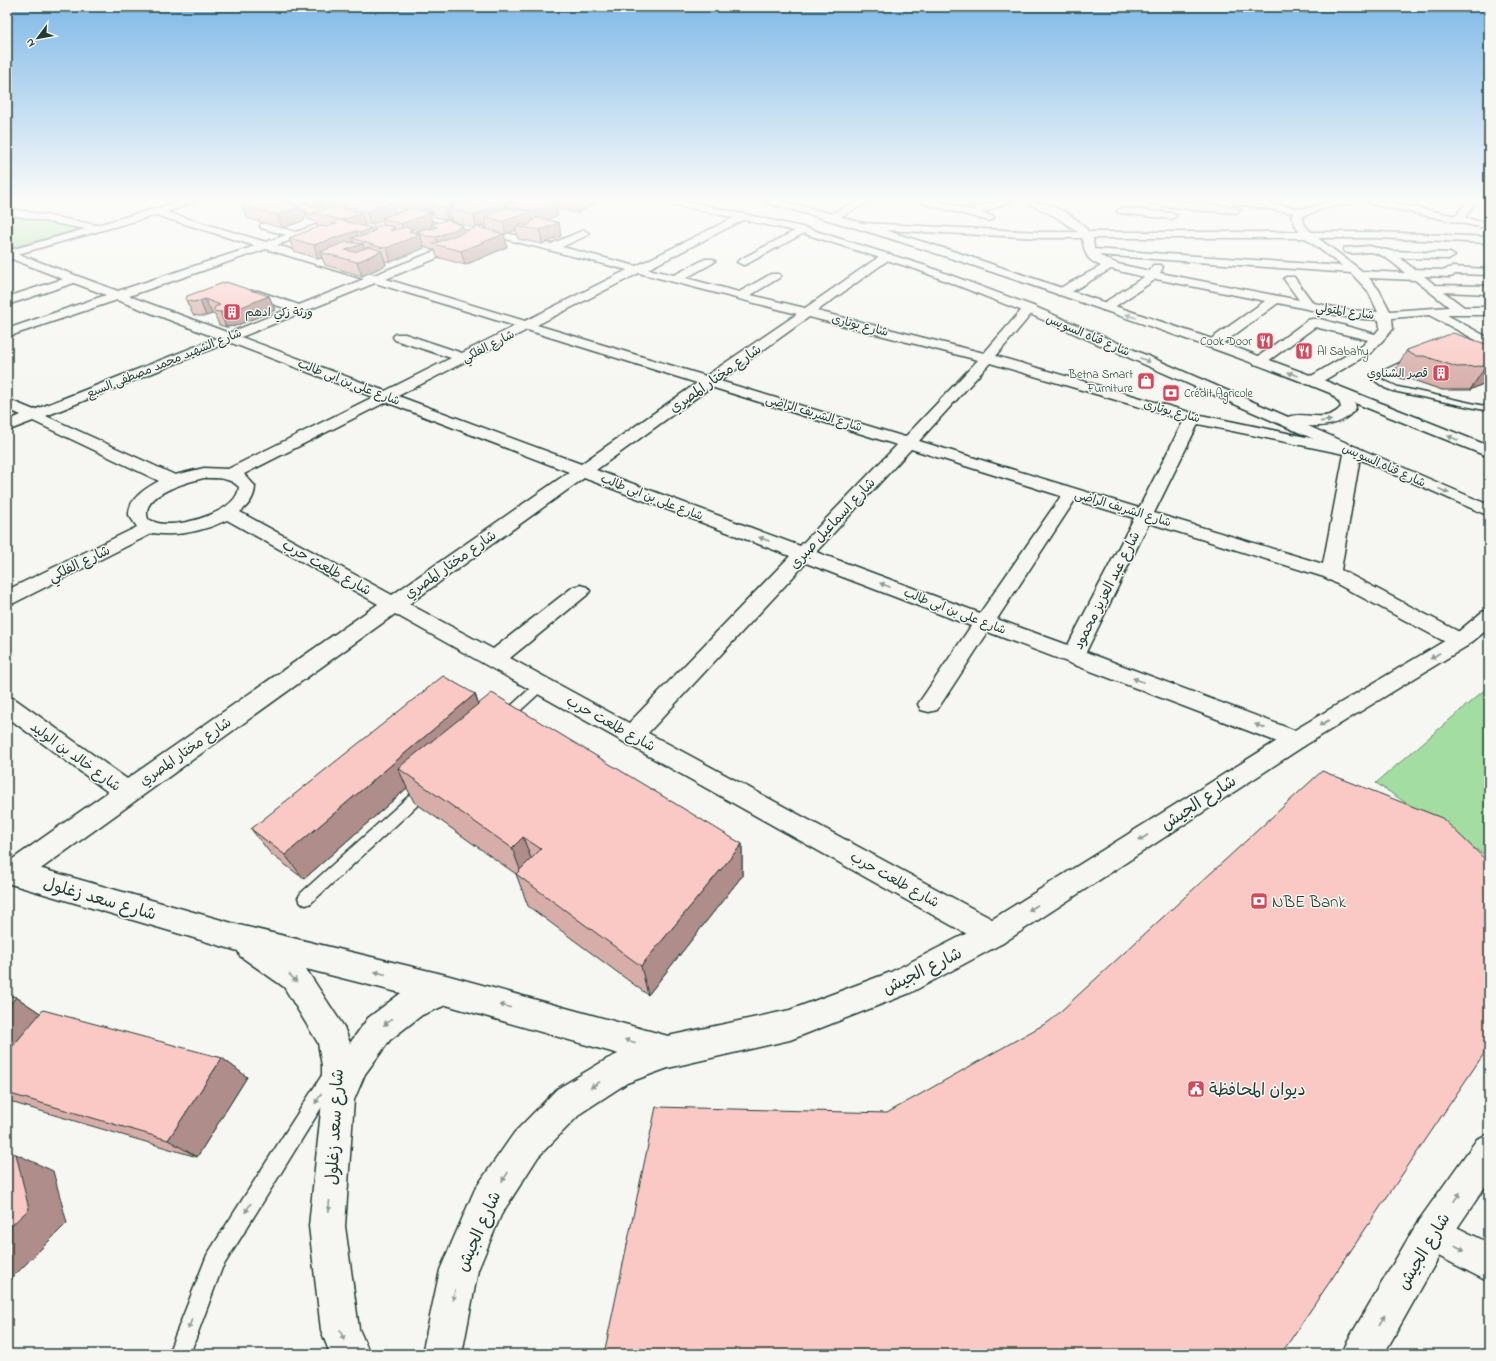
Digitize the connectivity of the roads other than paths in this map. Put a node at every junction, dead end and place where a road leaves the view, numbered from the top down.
1 (36, 265) edge
2 (208, 265) edge
3 (329, 265) edge
4 (412, 265) edge
5 (620, 265) edge
6 (647, 265) edge
7 (703, 265) edge
8 (875, 265) edge
9 (910, 265) edge
10 (980, 265) edge
11 (1110, 265) joint
12 (1150, 265) edge
13 (1205, 265) edge
14 (1305, 265) edge
15 (1347, 265) edge
16 (1401, 265) edge
17 (1157, 266) junction
18 (638, 269) junction
19 (1188, 270) dead end
20 (1357, 272) junction
21 (1489, 272) edge
22 (1414, 275) junction
23 (775, 276) dead end
24 (1276, 278) dead end
25 (75, 279) junction
26 (376, 279) junction
27 (676, 279) junction
28 (1290, 279) junction
29 (1305, 281) dead end
30 (1350, 285) dead end
31 (1373, 287) junction
32 (1430, 288) junction
33 (1489, 290) edge
34 (1062, 292) junction
35 (254, 294) edge
36 (118, 295) junction
37 (742, 295) junction
38 (1276, 299) junction
39 (7, 301) edge
40 (1309, 306) junction
41 (1106, 307) junction
42 (299, 309) junction
43 (1029, 309) junction
44 (1432, 311) junction
45 (1461, 311) junction
46 (1489, 311) edge
47 (809, 312) junction
48 (1386, 315) junction
49 (528, 325) junction
50 (7, 333) edge
51 (400, 336) dead end
52 (229, 337) junction
53 (1378, 339) junction
54 (1489, 343) edge
55 (1214, 344) junction
56 (464, 358) junction
57 (987, 358) junction
58 (1418, 358) edge
59 (1259, 361) junction
60 (710, 381) junction
61 (1313, 381) junction
62 (1336, 391) junction
63 (387, 397) junction
64 (7, 403) edge
65 (1488, 408) edge
66 (34, 416) junction
67 (1273, 416) junction
68 (1193, 418) junction
69 (7, 426) edge
70 (909, 442) junction
71 (1353, 451) junction
72 (1489, 452) edge
73 (583, 471) junction
74 (232, 474) junction
75 (173, 481) junction
76 (1072, 492) junction
77 (1489, 511) edge
78 (228, 513) junction
79 (1145, 514) junction
80 (151, 527) junction
81 (803, 554) junction
82 (1331, 573) junction
83 (580, 591) dead end
84 (7, 598) edge
85 (395, 604) junction
86 (1489, 617) edge
87 (985, 622) junction
88 (1489, 634) edge
89 (1460, 641) junction
90 (1073, 656) junction
91 (495, 659) junction
92 (541, 684) junction
93 (929, 704) dead end
94 (7, 705) edge
95 (492, 728) edge
96 (632, 734) junction
97 (1296, 740) junction
98 (434, 782) edge
99 (126, 792) junction
100 (11, 872) edge
101 (306, 898) dead end
102 (993, 934) junction
103 (239, 938) junction
104 (446, 990) junction
105 (668, 1052) junction
106 (338, 1066) junction
107 (338, 1101) junction
108 (1489, 1151) edge
109 (1432, 1233) junction
110 (1489, 1263) edge
111 (179, 1354) edge
112 (350, 1354) edge
113 (442, 1354) edge
114 (1362, 1354) edge

1 - 25 street, شارع على بن ابى طالب
2 - 36 street
3 - 26 street, شارع الشريف الراضى
4 - 26 street, شارع الشهيد محمد مصطفى السبع
5 - 18 street, شارع بوتارى
6 - 18 street, شارع الفلكي
7 - 27 street
8 - 47 street, شارع مختار المصري
9 - 43 street, شارع قناه السويس
10 - 34 street
11 - 17 street, شارع المتولي
11 - 34 street
12 - 17 street
13 - 17 street
14 - 20 street
15 - 20 street
16 - 22 street
17 - 19 street
17 - 38 street, شارع المتولي
17 - 41 street
18 - 27 street, شارع بوتارى
18 - 49 street, شارع الفلكي
20 - 22 street
20 - 31 street
21 - 22 street
22 - 32 street
23 - 37 street
24 - 28 street
25 - 36 street, شارع على بن ابى طالب
25 - 39 street
26 - 42 street, شارع الشهيد محمد مصطفى السبع
26 - 49 street, شارع الشريف الراضى
27 - 37 street, شارع بوتارى
28 - 29 street
28 - 40 street
30 - 31 street
31 - 48 street
32 - 33 street
32 - 45 street
34 - 41 street
35 - 42 street
36 - 50 street
36 - 52 street, شارع على بن ابى طالب
37 - 47 street, شارع بوتارى
38 - 40 street, شارع المتولي
38 - 55 street
40 - 48 street, شارع المتولي
55 -> 41 street
42 - 52 street, شارع الشهيد محمد مصطفى السبع
43 - 57 street, شارع اسماعيل صبرى
43 -> 67 street, شارع قناه السويس
44 - 45 street, شارع المتولي
44 - 48 street, شارع المتولي
44 - 54 street
45 - 46 street, شارع المتولي
47 - 57 street, شارع بوتارى
47 - 60 street, شارع مختار المصري
48 - 53 street
49 - 56 street, شارع الفلكي
49 - 60 street, شارع الشريف الراضى
51 - 56 street
52 - 63 street, شارع على بن ابى طالب
52 - 66 street, شارع الشهيد محمد مصطفى السبع
53 - 59 street
53 - 61 street
55 - 59 street
56 - 63 street, شارع الفلكي
57 - 68 street, شارع بوتارى
57 - 70 street, شارع اسماعيل صبرى
58 - 65 lane
61 -> 59 street
60 - 70 street, شارع الشريف الراضى
60 - 73 street, شارع مختار المصري
61 - 62 street
67 -> 62 street
72 -> 62 street
63 - 73 street, شارع على بن ابى طالب
63 - 74 street, شارع الفلكي
64 - 66 street
66 - 69 street, شارع الشهيد محمد مصطفى السبع
66 - 75 street
67 - 71 street, شارع قناه السويس
68 - 71 street, شارع بوتارى
68 - 79 street, شارع عبد العزيز محمود
70 - 76 street, شارع الشريف الراضى
70 - 81 street, شارع اسماعيل صبرى
71 -> 77 street, شارع قناه السويس
71 - 82 street
81 -> 73 street, شارع على بن ابى طالب
73 - 85 street, شارع مختار المصري
74 - 75 street
74 - 78 street
75 - 80 street
76 - 79 street, شارع الشريف الراضى
76 - 87 street
78 - 80 street
78 - 85 street, شارع طلعت حرب
79 - 82 street, شارع الشريف الراضى
79 - 90 street, شارع عبد العزيز محمود
80 - 84 street, شارع الفلكي
87 -> 81 street, شارع على بن ابى طالب
81 - 96 street, شارع اسماعيل صبرى
82 - 89 street, شارع الشريف الراضى
83 - 91 street
85 - 91 street, شارع طلعت حرب
85 - 99 street, شارع مختار المصري
86 - 89 street, شارع الجيش
87 - 90 street, شارع على بن ابى طالب
87 - 93 street
88 - 89 street
89 -> 97 street, شارع الجيش
97 -> 90 street, شارع على بن ابى طالب
91 - 92 street, شارع طلعت حرب
92 - 95 lane
92 - 96 street, شارع طلعت حرب
94 - 99 street, شارع خالد بن الوليد
96 - 102 street, شارع طلعت حرب
97 -> 102 street, شارع الجيش
98 - 101 lane
99 - 100 street, شارع مختار المصري
100 - 103 street, شارع سعد زغلول
102 - 105 street, شارع الجيش
104 -> 103 street, شارع سعد زغلول
103 -> 106 street, شارع سعد زغلول
105 -> 104 street, شارع سعد زغلول
104 -> 107 street
105 -> 113 street, شارع الجيش
106 - 107 street, شارع سعد زغلول
106 -> 111 lane
107 -> 112 street, شارع سعد زغلول
109 -> 108 street, شارع الجيش
109 -> 110 street
114 -> 109 street, شارع الجيش

